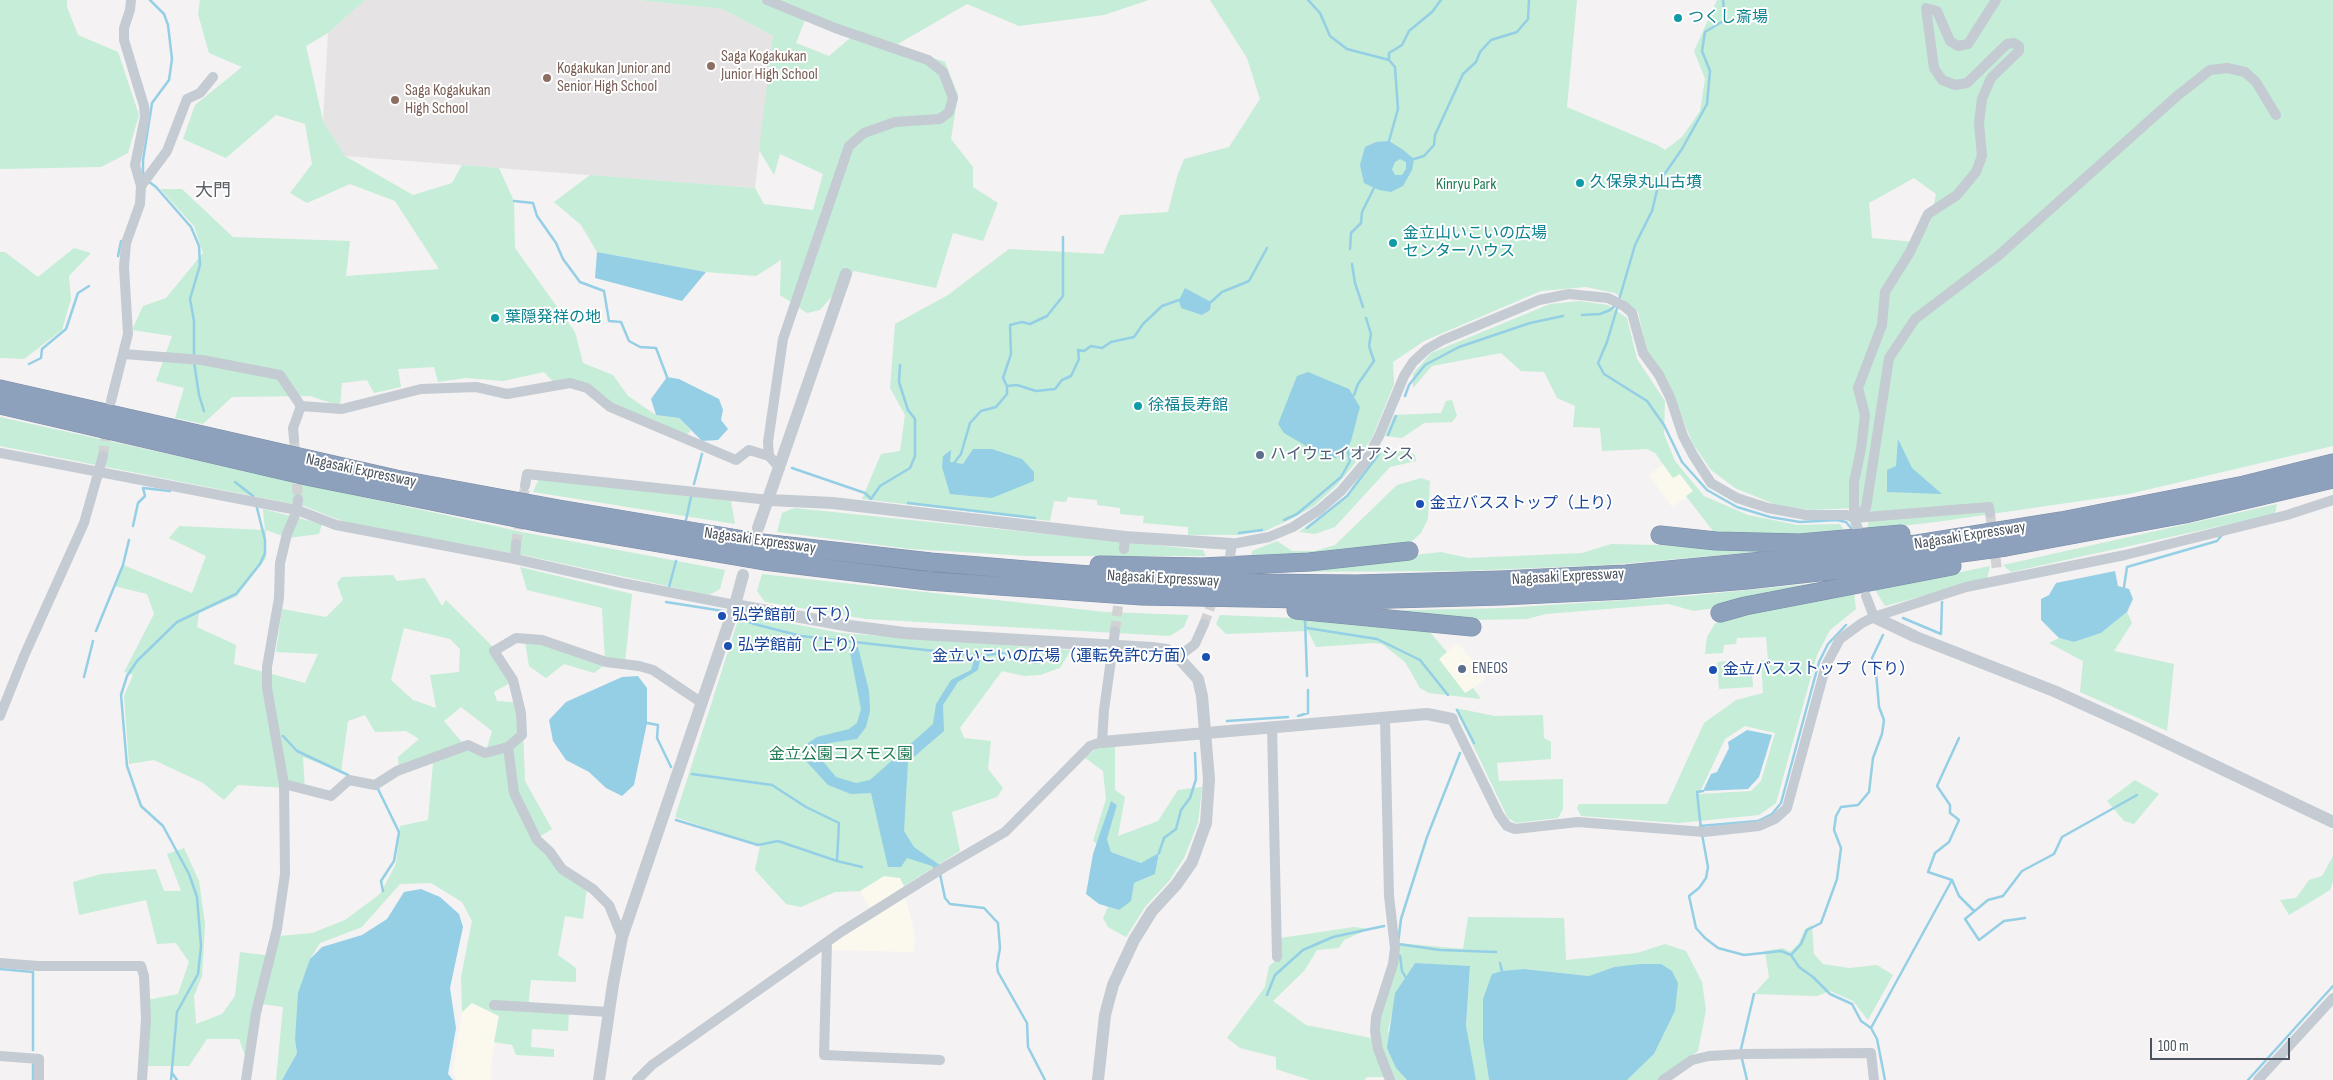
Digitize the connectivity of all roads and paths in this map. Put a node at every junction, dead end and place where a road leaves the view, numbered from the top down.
1 (131, 0) edge
2 (766, 0) edge
3 (1996, 0) edge
4 (1926, 4) edge
5 (213, 77) dead end
6 (2276, 115) dead end
7 (142, 184) junction
8 (846, 274) dead end
9 (124, 354) junction
10 (0, 389) edge
11 (111, 401) dead end
12 (0, 405) edge
13 (301, 406) junction
14 (294, 439) tunnel mouth
15 (0, 453) edge
16 (103, 456) tunnel mouth
17 (769, 456) junction
18 (2333, 463) edge
19 (780, 468) junction
20 (99, 473) junction
21 (2333, 479) edge
22 (525, 486) dead end
23 (298, 499) tunnel mouth
24 (769, 500) junction
25 (2333, 500) edge
26 (297, 510) junction
27 (1990, 513) dead end
28 (2184, 514) junction
29 (1854, 518) junction
30 (2060, 522) junction
31 (758, 528) dead end
32 (1859, 532) dead end
33 (1660, 535) dead end
34 (516, 544) tunnel mouth
35 (1231, 550) joint
36 (1409, 551) dead end
37 (515, 559) junction
38 (931, 562) junction
39 (743, 575) dead end
40 (1142, 596) junction
41 (1866, 596) dead end
42 (735, 605) junction
43 (1720, 613) dead end
44 (1874, 617) junction
45 (1204, 624) tunnel mouth
46 (1472, 627) dead end
47 (1115, 631) tunnel mouth
48 (1113, 645) junction
49 (1178, 656) junction
50 (702, 703) junction
51 (0, 716) edge
52 (1385, 718) junction
53 (1452, 719) joint
54 (1272, 727) junction
55 (1205, 733) junction
56 (1102, 742) junction
57 (508, 747) junction
58 (284, 784) junction
59 (2333, 822) edge
60 (622, 937) junction
61 (827, 942) junction
62 (1277, 957) dead end
63 (0, 963) edge
64 (2333, 998) edge
65 (494, 1006) dead end
66 (609, 1012) junction
67 (0, 1056) edge
68 (940, 1060) dead end
69 (1383, 1062) junction
70 (39, 1080) edge
71 (142, 1080) edge
72 (246, 1080) edge
73 (599, 1080) edge
74 (637, 1080) edge
75 (1098, 1080) edge
76 (1390, 1080) edge
77 (1398, 1080) edge
78 (1663, 1080) edge
79 (1874, 1080) edge
80 (2258, 1080) edge

1 - 7 street
2 - 17 street
3 - 4 street
4 - 29 street
5 - 7 street
6 - 29 street
7 - 9 street
8 - 19 street
9 - 11 street
9 - 13 street
10 - 38 highway, Nagasaki Expressway
12 - 40 highway, Nagasaki Expressway
13 - 14 street
13 - 17 street
15 - 20 street
16 - 20 street
17 - 19 street
18 - 30 highway, Nagasaki Expressway
19 - 24 street
20 - 26 street
20 - 51 street
21 - 28 highway, Nagasaki Expressway
22 - 24 street
23 - 26 street
24 - 31 street
24 - 35 street
25 - 44 street
26 - 37 street
26 - 58 street
27 - 29 street
28 - 40 highway, Nagasaki Expressway
28 - 43 highway
29 - 32 street
29 - 35 street
30 - 33 highway
30 - 38 highway, Nagasaki Expressway
34 - 37 street
36 - 38 highway
37 - 42 street
39 - 42 street
40 - 46 highway
41 - 44 street
42 - 48 street
42 - 50 street
44 - 53 street
44 - 59 street
45 - 49 street
47 - 48 street
48 - 49 street
48 - 56 street
49 - 55 street
50 - 57 street
50 - 60 street
52 - 53 street
52 - 54 street
52 - 69 street
54 - 55 street
54 - 62 street
55 - 56 street
55 - 75 street
56 - 61 street
57 - 58 street
57 - 60 street
58 - 72 street
60 - 66 street
61 - 68 street
61 - 74 street
63 - 71 street
64 - 80 street
65 - 66 street
66 - 73 street
67 - 70 street
69 - 76 street
69 - 77 street
78 - 79 street

